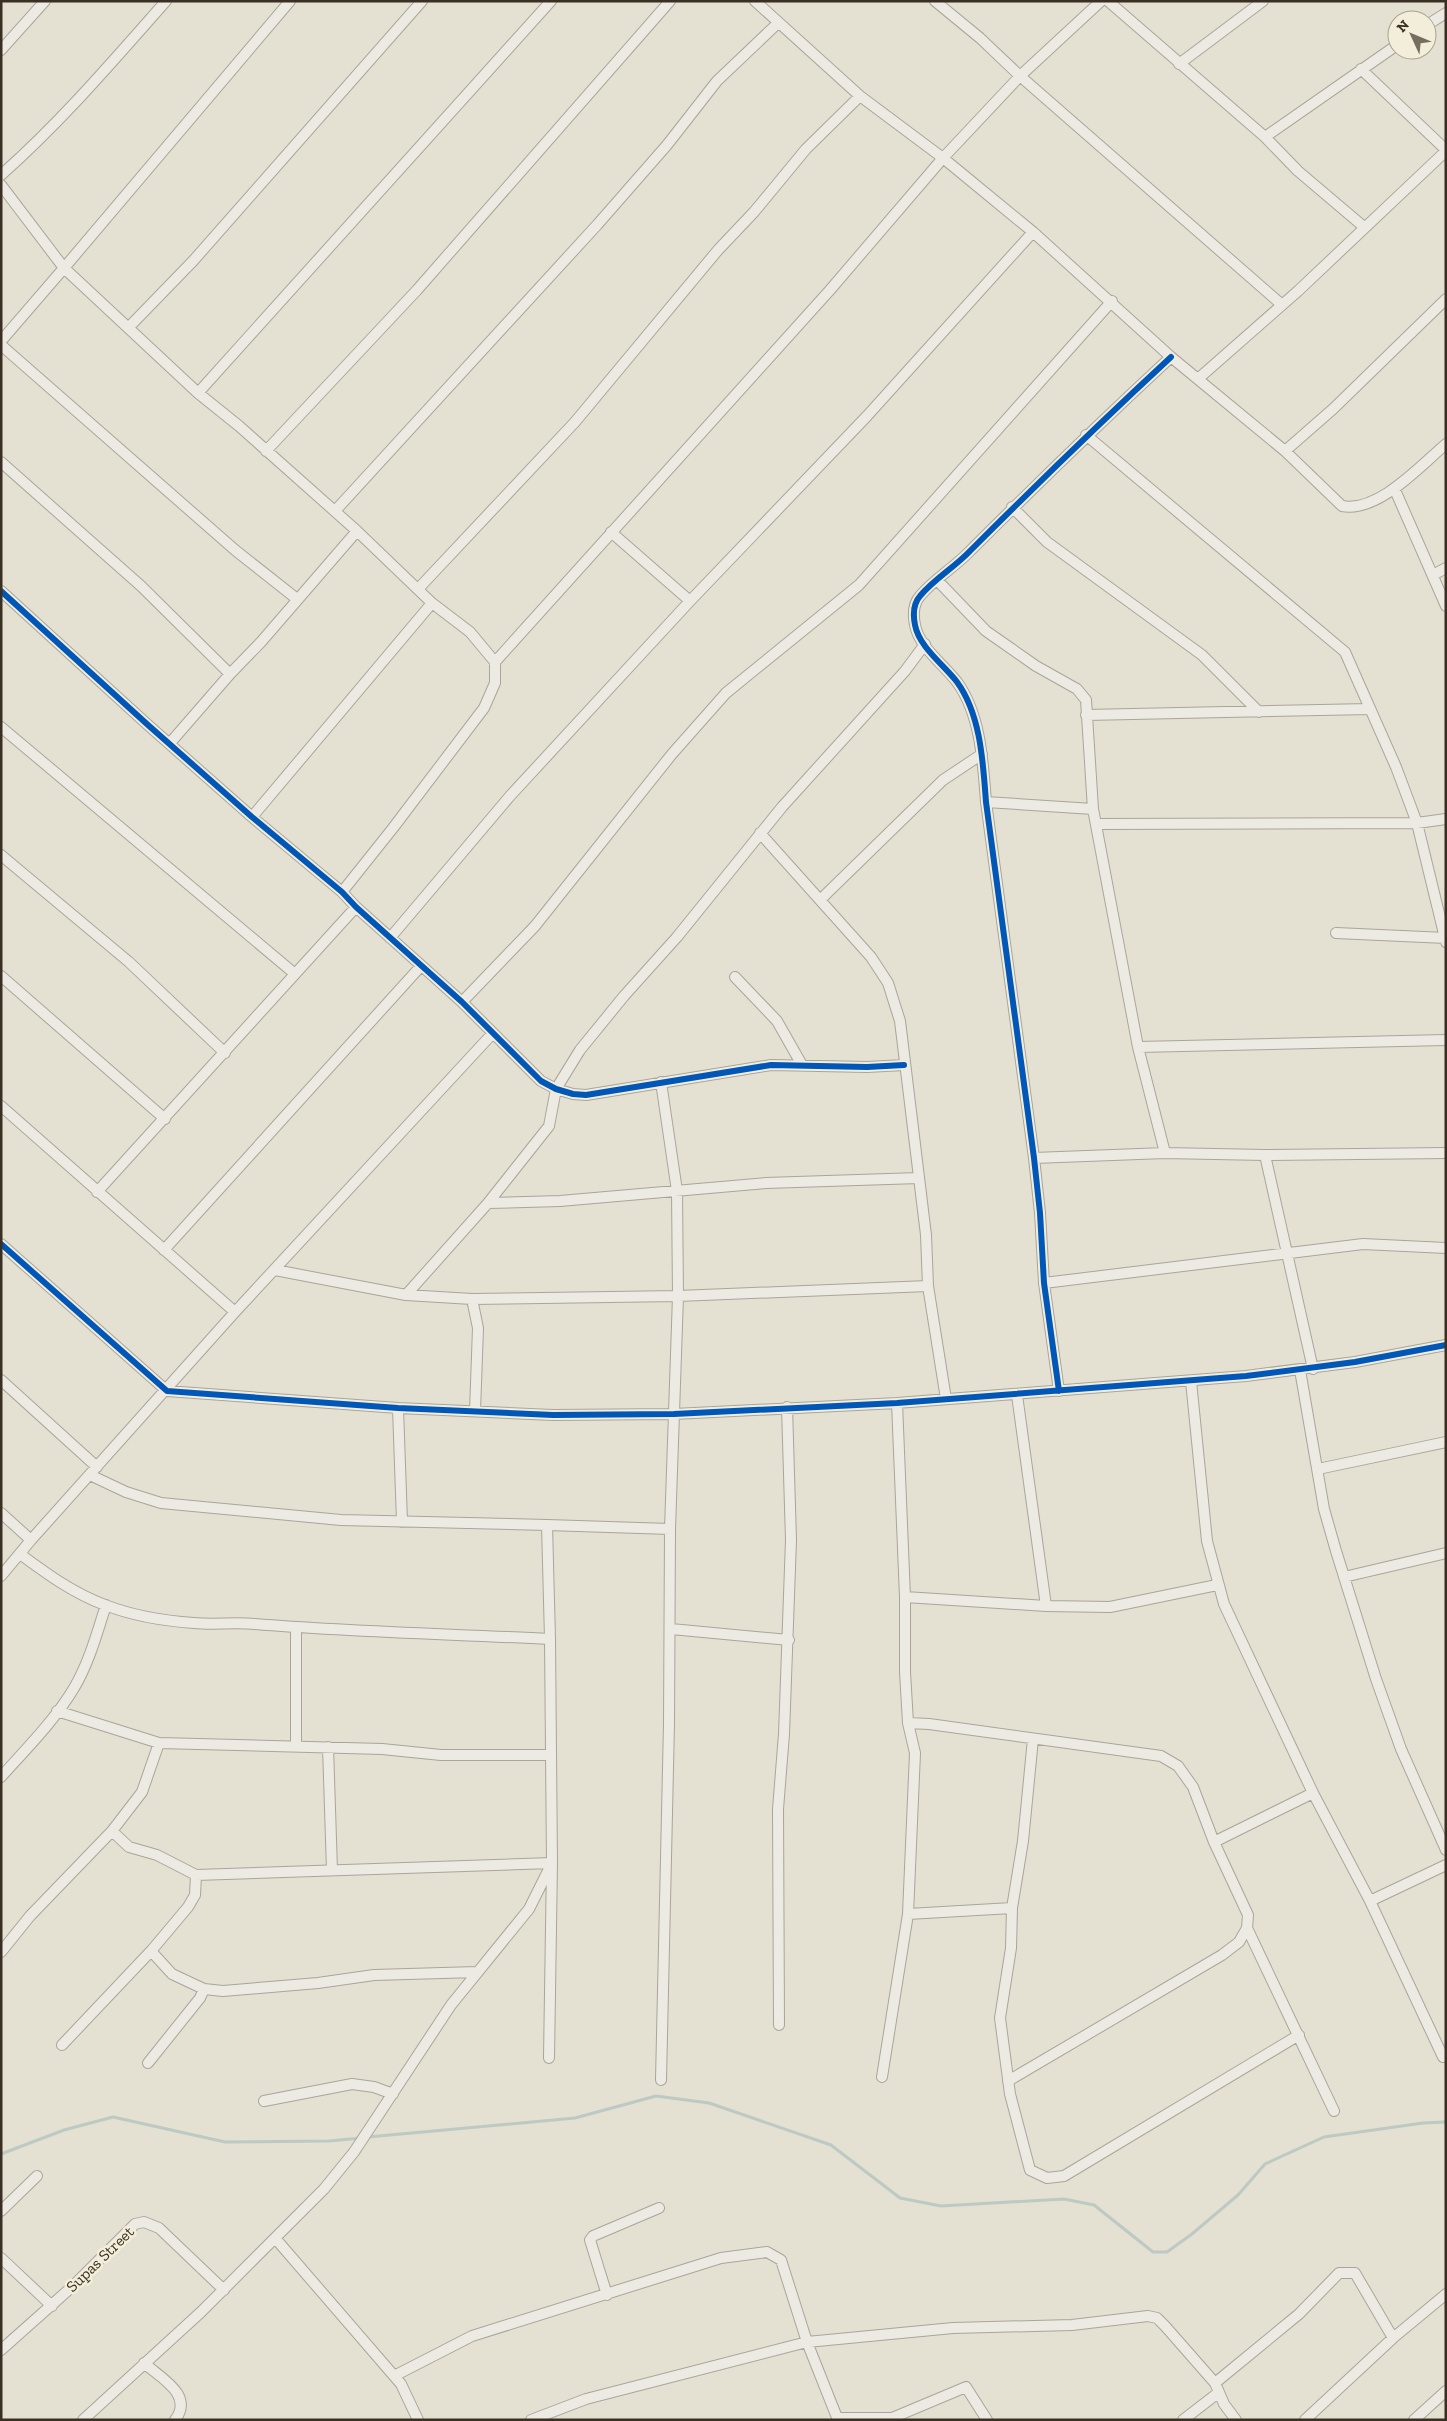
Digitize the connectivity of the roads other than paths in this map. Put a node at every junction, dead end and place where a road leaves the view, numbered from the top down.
1 (45, 1) edge
2 (166, 1) edge
3 (290, 1) edge
4 (422, 1) edge
5 (551, 1) edge
6 (670, 1) edge
7 (754, 1) edge
8 (935, 1) edge
9 (1101, 1) edge
10 (1108, 1) edge
11 (1263, 1) edge
12 (778, 24) junction
13 (1, 50) edge
14 (1387, 52) edge
15 (1179, 64) junction
16 (1361, 69) junction
17 (1020, 76) junction
18 (860, 96) junction
19 (1265, 137) junction
20 (1446, 151) edge
21 (943, 158) junction
22 (1, 175) edge
23 (1, 185) edge
24 (1364, 227) junction
25 (1032, 232) junction
26 (64, 268) junction
27 (1446, 298) edge
28 (1112, 301) junction
29 (1281, 304) junction
30 (129, 327) junction
31 (1, 341) edge
32 (1, 345) edge
33 (1171, 357) junction
34 (1199, 378) junction
35 (198, 393) junction
36 (1086, 435) junction
37 (1446, 444) edge
38 (266, 451) junction
39 (1285, 452) junction
40 (1, 462) edge
41 (1395, 490) junction
42 (1012, 507) junction
43 (335, 511) junction
44 (357, 531) junction
45 (611, 532) junction
46 (1446, 568) edge
47 (1434, 575) junction
48 (938, 580) junction
49 (418, 589) junction
50 (1, 591) edge
51 (297, 598) junction
52 (690, 600) junction
53 (432, 603) junction
54 (1446, 606) edge
55 (925, 644) junction
56 (495, 662) junction
57 (230, 674) junction
58 (1370, 709) junction
59 (1259, 712) junction
60 (1086, 715) junction
61 (1, 727) edge
62 (170, 743) junction
63 (982, 754) junction
64 (986, 802) junction
65 (1093, 809) junction
66 (252, 817) junction
67 (1446, 819) edge
68 (1417, 822) junction
69 (1096, 824) junction
70 (760, 833) junction
71 (1, 855) edge
72 (342, 892) junction
73 (820, 900) junction
74 (356, 907) junction
75 (1336, 933) dead end
76 (390, 938) junction
77 (1445, 939) edge
78 (421, 966) junction
79 (295, 974) junction
80 (1, 976) edge
81 (735, 978) dead end
82 (462, 1002) junction
83 (493, 1033) junction
84 (1446, 1040) edge
85 (1138, 1047) junction
86 (225, 1053) junction
87 (802, 1065) junction
88 (904, 1065) junction
89 (661, 1082) junction
90 (556, 1089) junction
91 (1, 1106) edge
92 (165, 1119) junction
93 (1165, 1153) junction
94 (1446, 1153) edge
95 (1265, 1155) junction
96 (1034, 1158) junction
97 (919, 1178) junction
98 (677, 1191) junction
99 (97, 1192) junction
100 (488, 1203) junction
101 (1, 1244) edge
102 (1446, 1248) edge
103 (164, 1250) junction
104 (1286, 1252) junction
105 (275, 1270) junction
106 (1044, 1283) junction
107 (928, 1286) junction
108 (406, 1295) junction
109 (678, 1296) junction
110 (472, 1299) junction
111 (235, 1312) junction
112 (1446, 1345) edge
113 (1314, 1369) junction
114 (1300, 1370) junction
115 (1, 1380) edge
116 (1191, 1381) junction
117 (167, 1391) junction
118 (1059, 1391) junction
119 (1017, 1395) junction
120 (946, 1400) junction
121 (897, 1403) junction
122 (787, 1407) junction
123 (398, 1408) junction
124 (475, 1411) junction
125 (674, 1414) junction
126 (1446, 1442) edge
127 (1318, 1469) junction
128 (94, 1471) junction
129 (1, 1513) edge
130 (402, 1522) junction
131 (547, 1525) junction
132 (670, 1529) junction
133 (31, 1540) junction
134 (1446, 1553) edge
135 (20, 1554) junction
136 (1, 1576) edge
137 (1344, 1577) junction
138 (1217, 1585) junction
139 (905, 1598) junction
140 (106, 1605) junction
141 (1046, 1606) junction
142 (296, 1628) junction
143 (670, 1629) junction
144 (550, 1639) junction
145 (788, 1640) junction
146 (57, 1711) junction
147 (908, 1724) junction
148 (1033, 1739) junction
149 (159, 1744) junction
150 (296, 1746) junction
151 (328, 1747) junction
152 (551, 1755) junction
153 (1, 1777) edge
154 (1313, 1794) junction
155 (112, 1831) junction
156 (1214, 1842) junction
157 (1446, 1850) edge
158 (552, 1863) junction
159 (1446, 1865) edge
160 (332, 1870) junction
161 (196, 1875) junction
162 (1370, 1901) junction
163 (1012, 1908) junction
164 (908, 1914) junction
165 (1247, 1928) junction
166 (151, 1951) junction
167 (1, 1952) edge
168 (477, 1972) junction
169 (204, 1989) junction
170 (779, 2025) dead end
171 (1299, 2035) junction
172 (62, 2045) dead end
173 (1443, 2057) dead end
174 (549, 2058) dead end
175 (148, 2063) dead end
176 (882, 2077) dead end
177 (661, 2080) dead end
178 (1008, 2081) junction
179 (393, 2094) junction
180 (264, 2101) dead end
181 (1334, 2111) dead end
182 (37, 2176) dead end
183 (659, 2208) dead end
184 (1, 2211) edge
185 (275, 2238) junction
186 (1, 2258) edge
187 (224, 2290) junction
188 (1446, 2294) edge
189 (607, 2295) junction
190 (52, 2306) junction
191 (1393, 2338) junction
192 (806, 2342) junction
193 (1, 2350) edge
194 (144, 2363) junction
195 (394, 2376) junction
196 (1217, 2388) junction
197 (1446, 2391) edge
198 (838, 2419) edge
199 (83, 2420) edge
200 (176, 2420) edge
201 (418, 2420) edge
202 (530, 2420) edge
203 (987, 2420) edge
204 (1183, 2420) edge
205 (1236, 2420) edge
206 (1304, 2420) edge
207 (1414, 2420) edge

1 - 13 street
2 - 22 street
3 - 26 street
4 - 30 street
5 - 35 street
6 - 38 street
7 - 12 street
8 - 17 street
9 - 17 street
10 - 15 street
11 - 15 street
12 - 18 street
12 - 43 street
14 - 16 street
15 - 19 street
16 - 19 street
16 - 20 street
17 - 21 street
17 - 29 street
18 - 21 street
18 - 49 street
19 - 24 street
20 - 24 street
21 - 25 street
21 - 45 street
23 - 26 street
24 - 29 street
25 - 28 street
25 - 52 street
26 - 30 street
26 - 31 street
27 - 39 street
28 - 33 street
28 - 82 street
29 - 34 street
30 - 35 street
32 - 51 street
33 - 34 street
33 - 36 street
34 - 39 street
35 - 38 street
36 - 42 street
36 - 58 street
37 - 41 street
38 - 43 street
39 - 41 street
40 - 57 street
41 - 47 street
42 - 48 street
42 - 59 street
43 - 44 street
44 - 49 street
44 - 51 street
45 - 52 street
45 - 56 street
46 - 47 street
47 - 54 street
48 - 55 street
48 - 60 street
49 - 53 street
50 - 62 street
51 - 57 street
52 - 76 street
53 - 56 street
53 - 66 street
55 - 63 street
55 - 70 street
56 - 72 street
57 - 62 street
58 - 59 street
58 - 68 street
59 - 60 street
60 - 65 street
61 - 79 street
62 - 66 street
63 - 64 street
63 - 73 street
64 - 65 street
64 - 96 street
65 - 69 street
66 - 72 street
67 - 68 street
68 - 69 street
68 - 77 street
69 - 85 street
70 - 73 street
70 - 90 street
71 - 86 street
72 - 74 street
73 - 88 street
74 - 76 street
74 - 79 street
75 - 77 street
76 - 78 street
78 - 82 street
78 - 103 street
79 - 86 street
80 - 92 street
81 - 87 street
82 - 83 street
83 - 90 street
83 - 105 street
84 - 85 street
85 - 93 street
86 - 92 street
87 - 88 street
87 - 89 street
88 - 97 street
89 - 90 street
89 - 98 street
90 - 100 street
91 - 99 street
92 - 99 street
93 - 95 street
93 - 96 street
94 - 95 street
95 - 104 street
96 - 106 street
97 - 98 street
97 - 107 street
98 - 100 street
98 - 109 street
99 - 103 street
100 - 108 street
101 - 117 street
102 - 104 street
103 - 111 street
104 - 106 street
104 - 113 street
105 - 108 street
105 - 111 street
106 - 118 street
107 - 109 street
107 - 120 street
108 - 110 street
109 - 110 street
109 - 125 street
110 - 124 street
111 - 117 street
112 - 113 street
113 - 114 street
114 - 116 street
114 - 127 street
115 - 128 street
116 - 118 street
116 - 138 street
117 - 123 street
117 - 128 street
118 - 119 street
119 - 120 street
119 - 141 street
120 - 121 street
121 - 122 street
121 - 139 street
122 - 125 street
122 - 145 street
123 - 124 street
123 - 130 street
124 - 125 street
125 - 132 street
126 - 127 street
127 - 137 street
128 - 130 street
128 - 133 street
129 - 133 street
130 - 131 street
131 - 132 street
131 - 144 street
132 - 143 street
133 - 135 street
134 - 137 street
135 - 136 street
135 - 140 street
137 - 157 street
138 - 141 street
138 - 154 street
139 - 141 street
139 - 147 street
140 - 142 street
140 - 146 street
142 - 144 street
142 - 150 street
143 - 145 street
143 - 177 street
144 - 152 street
145 - 170 street
146 - 149 street
146 - 153 street
147 - 148 street
147 - 164 street
148 - 156 street
148 - 163 street
149 - 150 street
149 - 155 street
150 - 151 street
151 - 152 street
151 - 160 street
152 - 158 street
154 - 156 street
154 - 162 street
155 - 161 street
155 - 167 street
156 - 165 street
158 - 160 street
158 - 168 street
158 - 174 street
159 - 162 street
160 - 161 street
161 - 166 street
162 - 173 street
163 - 164 street
163 - 178 street
164 - 176 street
165 - 171 street
165 - 178 street
166 - 169 street
166 - 172 street
168 - 169 street
168 - 179 street
169 - 175 street
171 - 178 street
171 - 181 street
179 - 180 street
179 - 185 street
182 - 184 street
183 - 189 street
185 - 187 street
185 - 195 street
186 - 190 street
187 - 190 street, Supas Street
187 - 194 street
188 - 191 street
189 - 192 street
189 - 195 street
190 - 193 street, Supas Street
191 - 196 street
191 - 206 street
192 - 196 street
192 - 198 street
192 - 202 street
194 - 199 street
194 - 200 street
195 - 201 street
196 - 204 street
196 - 205 street
197 - 207 street
198 - 203 street

